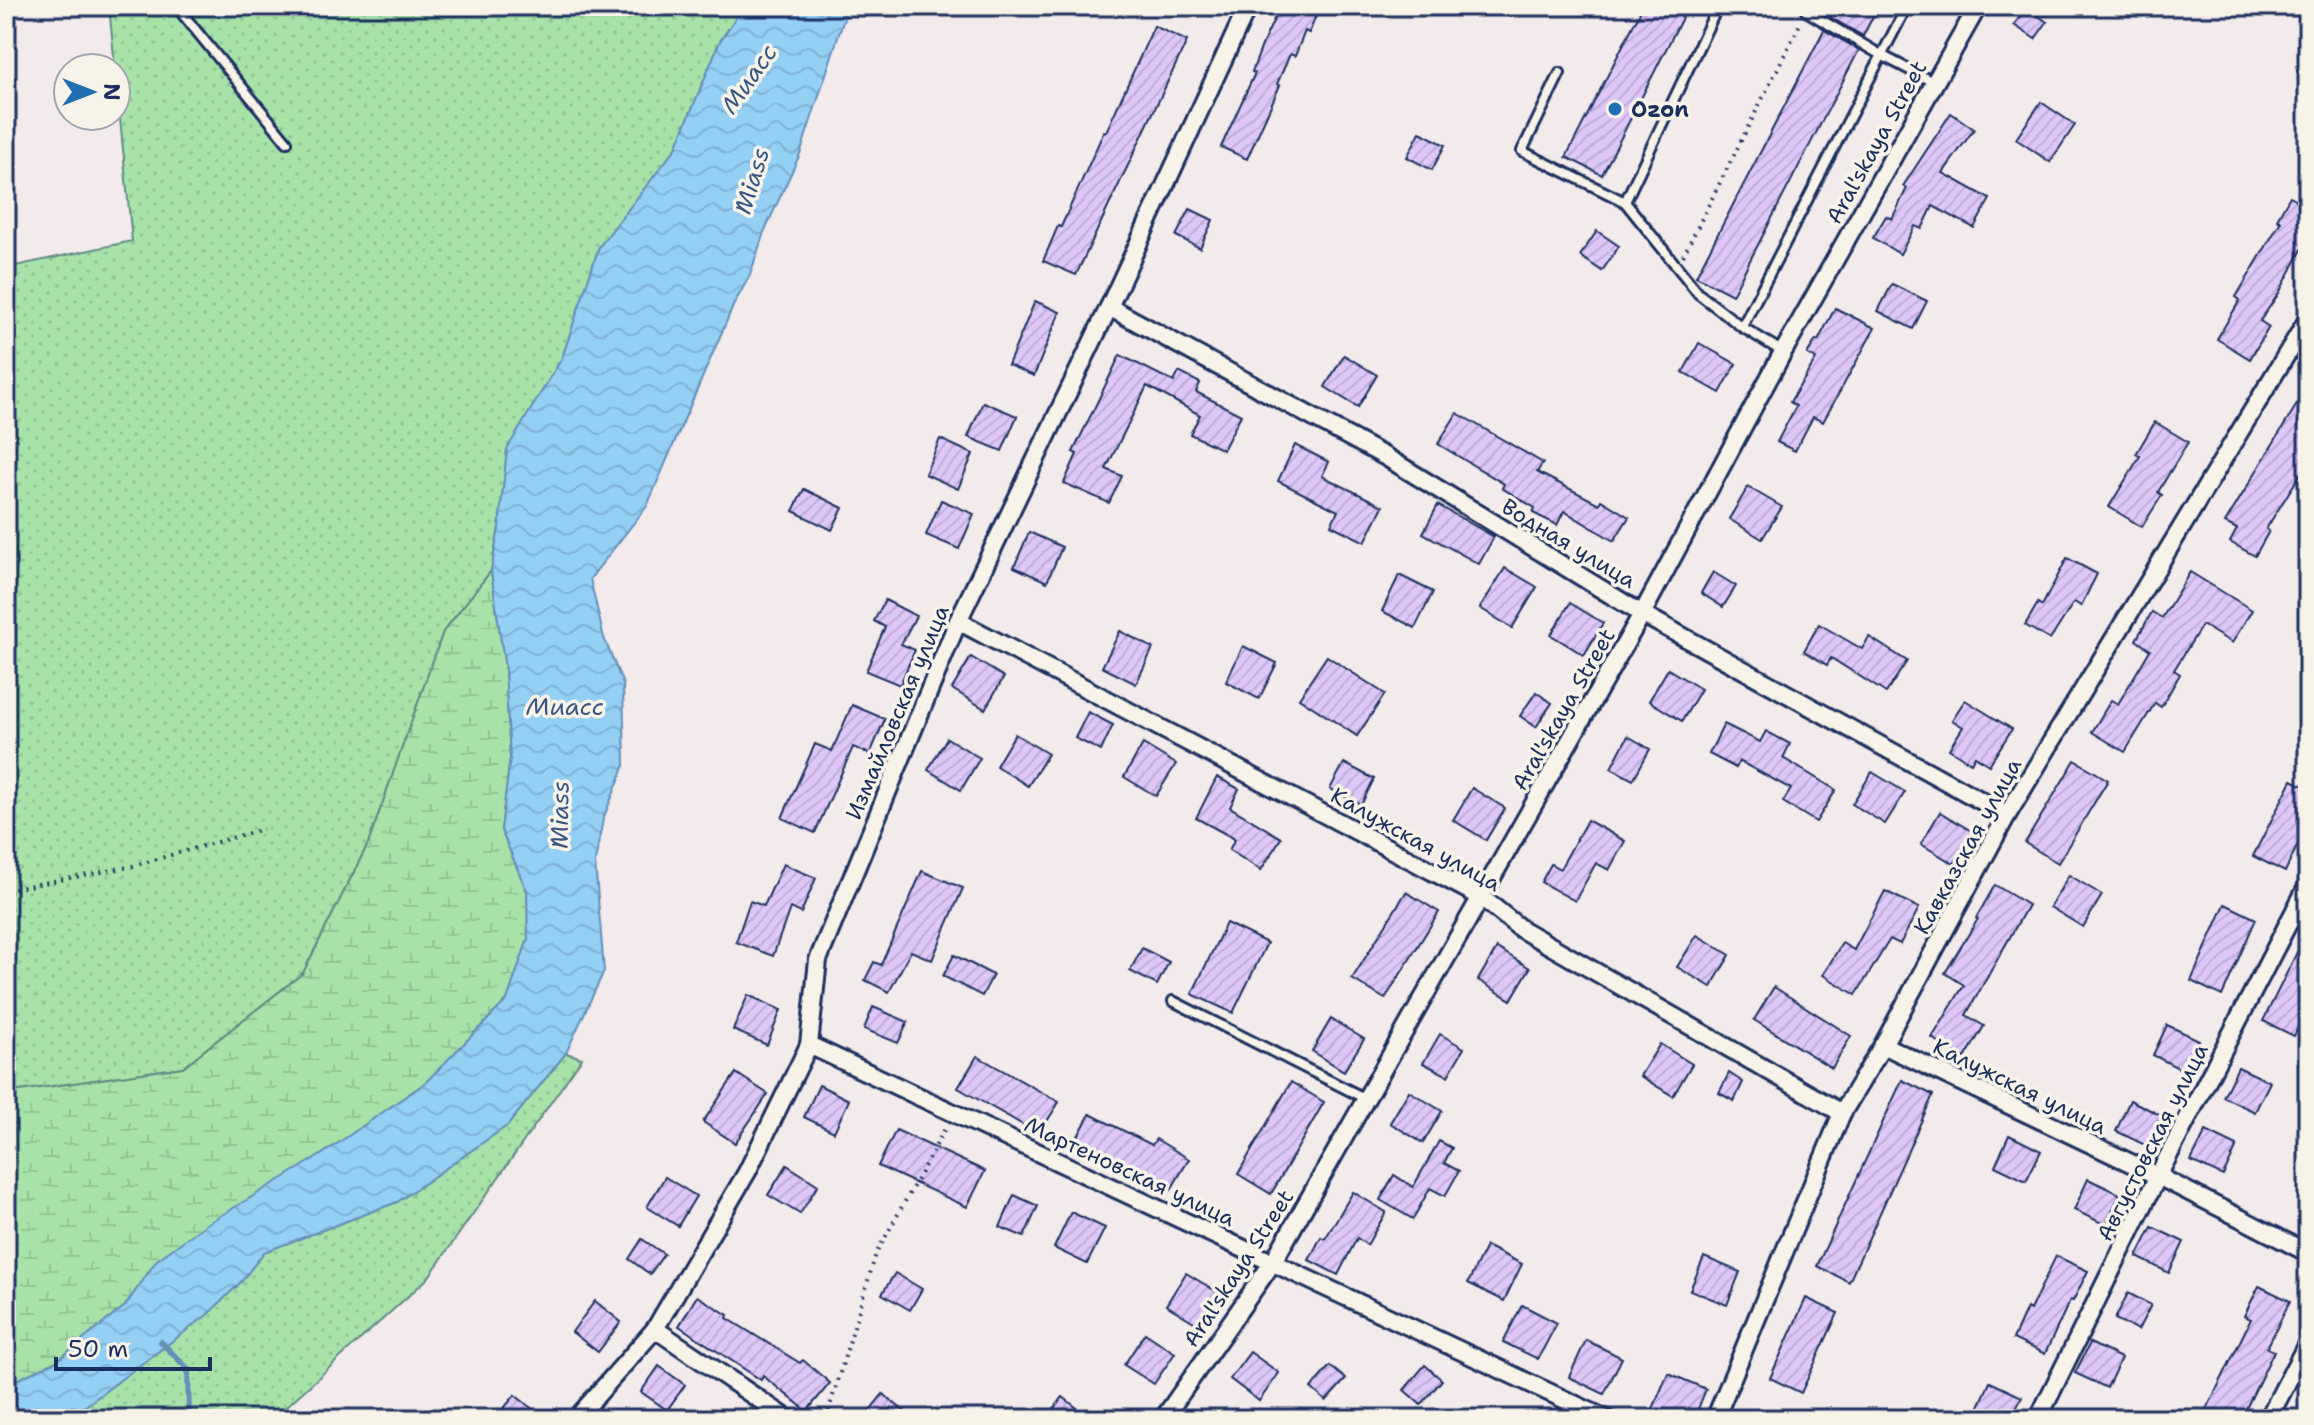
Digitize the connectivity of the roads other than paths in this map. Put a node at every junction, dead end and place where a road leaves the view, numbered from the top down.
1 (176, 6) edge
2 (1248, 6) edge
3 (1718, 6) edge
4 (1907, 6) edge
5 (1978, 6) edge
6 (1808, 9) edge
7 (1881, 55) junction
8 (1560, 73) dead end
9 (1935, 83) junction
10 (287, 142) dead end
11 (1625, 202) junction
12 (1109, 307) junction
13 (2308, 319) edge
14 (1742, 327) junction
15 (1783, 352) junction
16 (1642, 614) junction
17 (958, 621) junction
18 (2007, 815) junction
19 (2308, 885) edge
20 (1481, 897) junction
21 (1173, 1001) dead end
22 (809, 1045) junction
23 (1883, 1045) junction
24 (1366, 1099) junction
25 (1842, 1113) junction
26 (2158, 1176) junction
27 (2308, 1253) edge
28 (1273, 1262) junction
29 (655, 1329) junction
30 (2308, 1342) edge
31 (576, 1419) edge
32 (788, 1419) edge
33 (1163, 1419) edge
34 (1606, 1419) edge
35 (1715, 1419) edge
36 (2038, 1419) edge
37 (2268, 1419) edge

1 - 10 lane
2 - 12 street, Измайловская улица
3 - 11 lane
4 - 7 lane
5 - 9 street, Aral'skaya Street
6 - 7 lane
7 - 9 lane
7 - 14 lane
8 - 11 lane
9 - 15 street, Aral'skaya Street
11 - 14 lane
12 - 16 street, Водная улица
12 - 17 street, Измайловская улица
13 - 18 street, Кавказская улица
14 - 15 lane
15 - 16 street, Aral'skaya Street
16 - 18 street, Водная улица
16 - 20 street, Aral'skaya Street
17 - 20 street, Калужская улица
17 - 22 street, Измайловская улица
18 - 23 street, Кавказская улица
19 - 26 street, Августовская улица
20 - 24 street, Aral'skaya Street
20 - 25 street, Калужская улица
21 - 24 lane
22 - 28 street, Мартеновская улица
22 - 29 street, Измайловская улица
23 - 25 street, Кавказская улица
23 - 26 street, Калужская улица
24 - 28 street, Aral'skaya Street
25 - 35 street, Кавказская улица
26 - 27 street, Калужская улица
26 - 36 street, Августовская улица
28 - 33 street, Aral'skaya Street
28 - 34 street, Мартеновская улица
29 - 31 street, Измайловская улица
29 - 32 street
30 - 37 street

